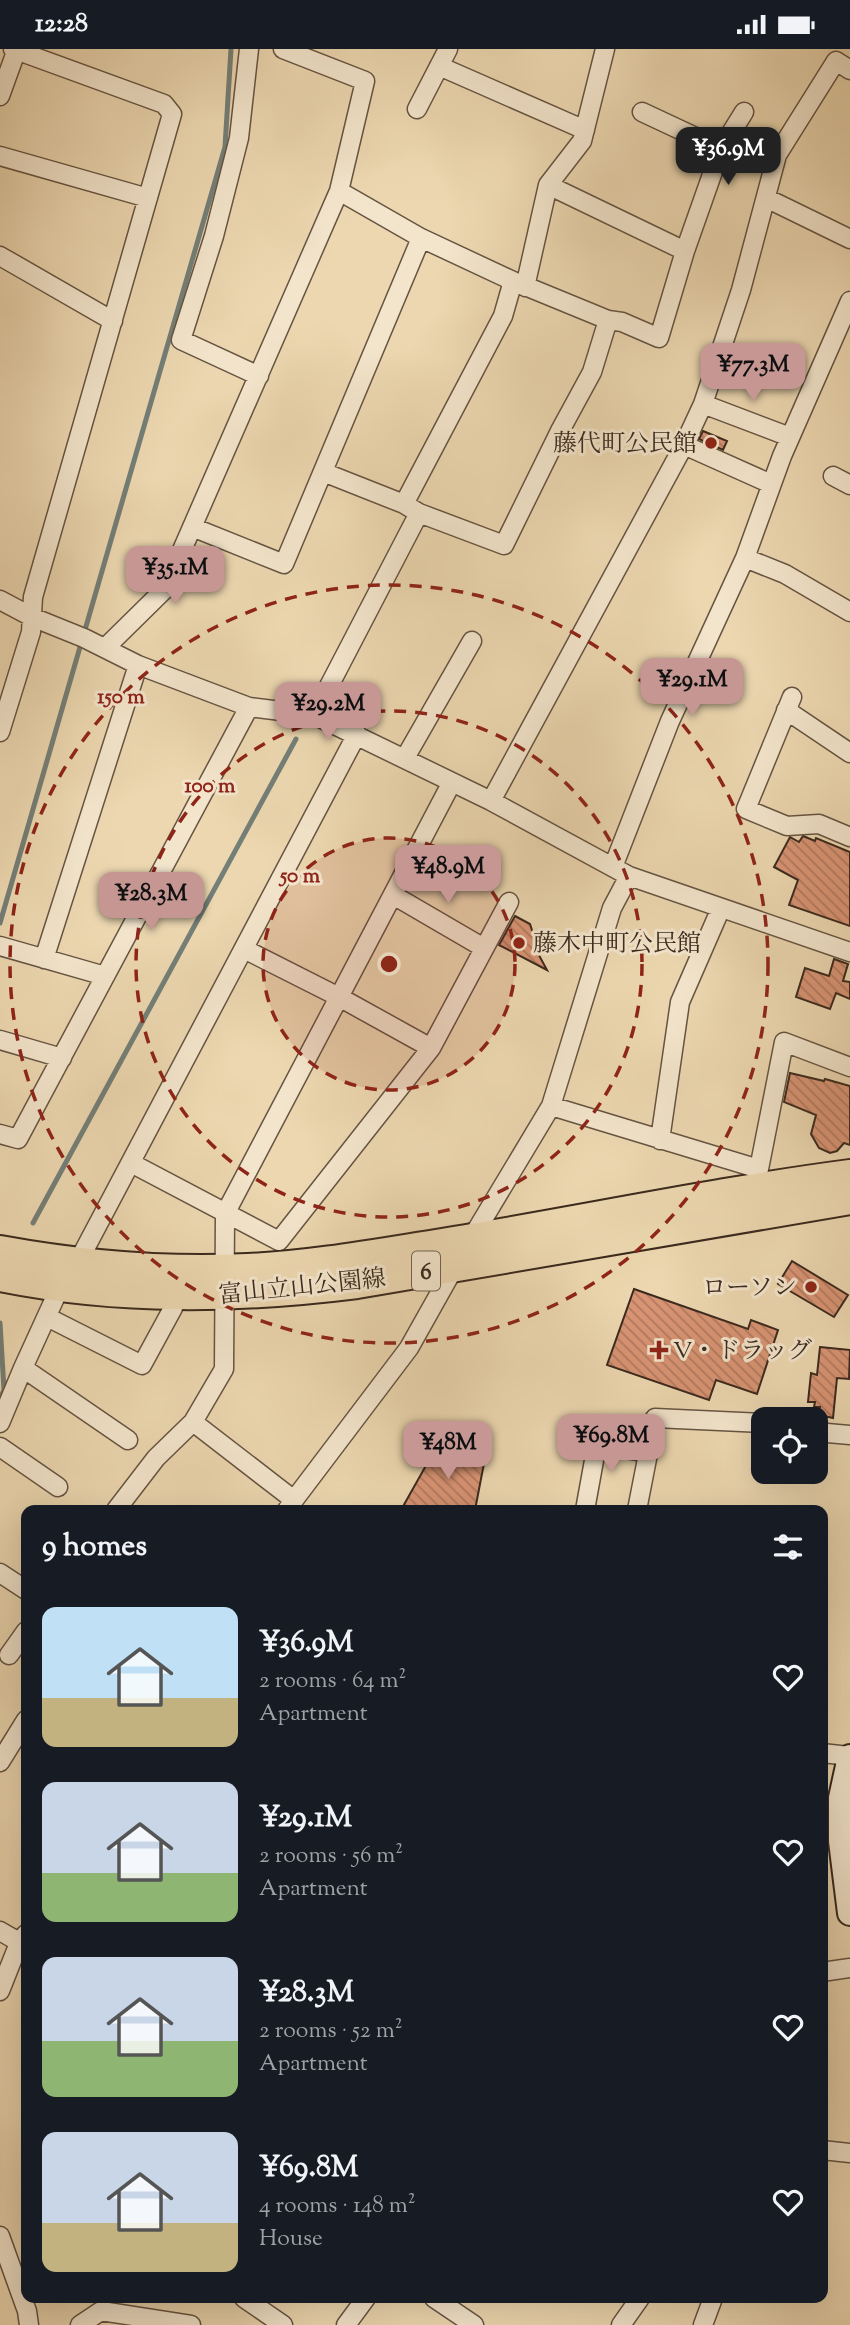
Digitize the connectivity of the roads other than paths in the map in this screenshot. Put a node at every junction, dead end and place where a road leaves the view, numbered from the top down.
1 (249, 49) edge
2 (283, 49) edge
3 (448, 49) edge
4 (605, 49) edge
5 (15, 50) edge
6 (439, 66) junction
7 (850, 70) edge
8 (0, 96) edge
9 (417, 109) dead end
10 (744, 111) dead end
11 (642, 112) dead end
12 (584, 130) junction
13 (721, 149) junction
14 (0, 156) edge
15 (548, 185) junction
16 (338, 191) junction
17 (148, 198) junction
18 (766, 198) junction
19 (421, 238) junction
20 (850, 239) edge
21 (685, 251) junction
22 (0, 256) edge
23 (519, 284) junction
24 (850, 301) edge
25 (608, 320) junction
26 (113, 321) junction
27 (259, 376) junction
28 (703, 404) junction
29 (790, 437) junction
30 (684, 445) junction
31 (323, 472) junction
32 (833, 476) dead end
33 (771, 484) junction
34 (850, 485) edge
35 (412, 508) junction
36 (192, 527) junction
37 (745, 558) junction
38 (0, 600) edge
39 (850, 613) edge
40 (32, 617) junction
41 (472, 641) dead end
42 (105, 648) junction
43 (138, 665) junction
44 (249, 707) junction
45 (314, 715) junction
46 (0, 732) edge
47 (357, 734) junction
48 (850, 753) edge
49 (405, 758) junction
50 (452, 782) junction
51 (491, 801) junction
52 (850, 837) edge
53 (613, 867) junction
54 (629, 876) junction
55 (393, 895) junction
56 (509, 902) dead end
57 (721, 908) junction
58 (0, 946) edge
59 (244, 949) junction
60 (484, 949) junction
61 (850, 953) edge
62 (44, 959) junction
63 (105, 977) junction
64 (339, 997) junction
65 (0, 1040) edge
66 (431, 1048) junction
67 (62, 1058) junction
68 (850, 1067) edge
69 (551, 1106) junction
70 (0, 1134) edge
71 (660, 1140) junction
72 (131, 1163) junction
73 (850, 1174) edge
74 (850, 1200) edge
75 (225, 1214) junction
76 (472, 1238) junction
77 (0, 1250) edge
78 (78, 1262) junction
79 (455, 1266) junction
80 (0, 1277) edge
81 (224, 1282) junction
82 (60, 1287) junction
83 (173, 1296) junction
84 (47, 1317) junction
85 (23, 1368) junction
86 (193, 1422) junction
87 (751, 1422) edge
88 (0, 1423) edge
89 (828, 1433) edge
90 (850, 1435) edge
91 (128, 1440) dead end
92 (0, 1447) edge
93 (648, 1453) junction
94 (58, 1487) dead end
95 (120, 1505) edge
96 (291, 1505) edge
97 (586, 1505) edge
98 (638, 1505) edge
99 (0, 1573) edge
100 (21, 1587) edge
101 (21, 1640) edge
102 (12, 1656) edge
103 (21, 1728) edge
104 (828, 1754) edge
105 (850, 1756) edge
106 (0, 1762) edge
107 (847, 1781) edge
108 (850, 1913) edge
109 (0, 1931) edge
110 (21, 1940) edge
111 (21, 1947) edge
112 (850, 1968) edge
113 (828, 1971) edge
114 (0, 1991) edge
115 (828, 2151) edge
116 (850, 2153) edge
117 (0, 2236) edge
118 (21, 2294) edge
119 (24, 2303) edge
120 (257, 2303) edge
121 (362, 2303) edge
122 (441, 2303) edge
123 (636, 2303) edge
124 (711, 2303) edge
125 (29, 2325) edge
126 (80, 2325) edge
127 (191, 2325) edge
128 (283, 2325) edge
129 (346, 2325) edge
130 (474, 2325) edge
131 (621, 2325) edge
132 (703, 2325) edge

1 - 27 street
2 - 16 street
3 - 6 street
4 - 12 street
5 - 8 street
5 - 17 street
6 - 9 street
6 - 12 street
7 - 18 street
10 - 13 street
11 - 13 street
12 - 15 street
13 - 21 street
14 - 17 street
15 - 21 street
15 - 23 street
16 - 19 street
16 - 27 street
17 - 26 street
18 - 20 street
18 - 28 street
19 - 23 street
19 - 31 street
21 - 25 street
22 - 26 street
23 - 25 street
23 - 35 street
24 - 29 street
25 - 35 street
26 - 40 street
27 - 36 street
28 - 29 street
28 - 30 street
29 - 33 street
30 - 33 street
30 - 51 street
31 - 35 street
31 - 36 street
32 - 34 street
33 - 37 street
35 - 45 street
36 - 42 street
37 - 39 street
37 - 53 street
38 - 40 street
40 - 42 street
40 - 46 street
41 - 49 street
42 - 43 street
43 - 44 street
43 - 62 street
44 - 45 street
44 - 63 street
45 - 47 street
47 - 49 street
47 - 59 street
48 - 52 street
49 - 50 street
50 - 51 street
50 - 55 street
51 - 53 street
53 - 54 street
54 - 57 street
54 - 69 street
55 - 60 street
55 - 64 street
56 - 60 street
57 - 61 street
57 - 71 street
58 - 62 street
59 - 64 street
59 - 72 street
60 - 66 street
62 - 63 street
63 - 67 street
64 - 66 street
64 - 75 street
65 - 67 street
66 - 75 street
67 - 70 street
68 - 71 street
69 - 71 street
69 - 76 street
72 - 75 street
72 - 78 street
73 - 76 main road, 富山立山公園線 / 6
74 - 79 main road, 富山立山公園線 / 6
75 - 81 street
76 - 79 street
76 - 81 main road, 富山立山公園線 / 6
77 - 78 main road, 富山立山公園線 / 6
78 - 81 main road, 富山立山公園線 / 6
79 - 81 main road, 富山立山公園線 / 6
79 - 96 street
80 - 82 main road, 富山立山公園線 / 6
81 - 83 main road, 富山立山公園線 / 6
81 - 86 street
82 - 83 main road, 富山立山公園線 / 6
82 - 84 street
83 - 84 street
84 - 85 street
85 - 88 street
85 - 91 street
86 - 95 street
86 - 96 street
87 - 93 street
89 - 90 street
92 - 94 street
93 - 97 street
93 - 98 street
99 - 100 street
101 - 102 street
103 - 106 street
104 - 105 street
105 - 107 main road
107 - 108 main road
109 - 110 street
111 - 114 street
112 - 113 street
115 - 116 street
117 - 118 street
119 - 125 street
120 - 128 street
121 - 129 street
122 - 130 street
123 - 131 street
124 - 132 street
126 - 127 street

